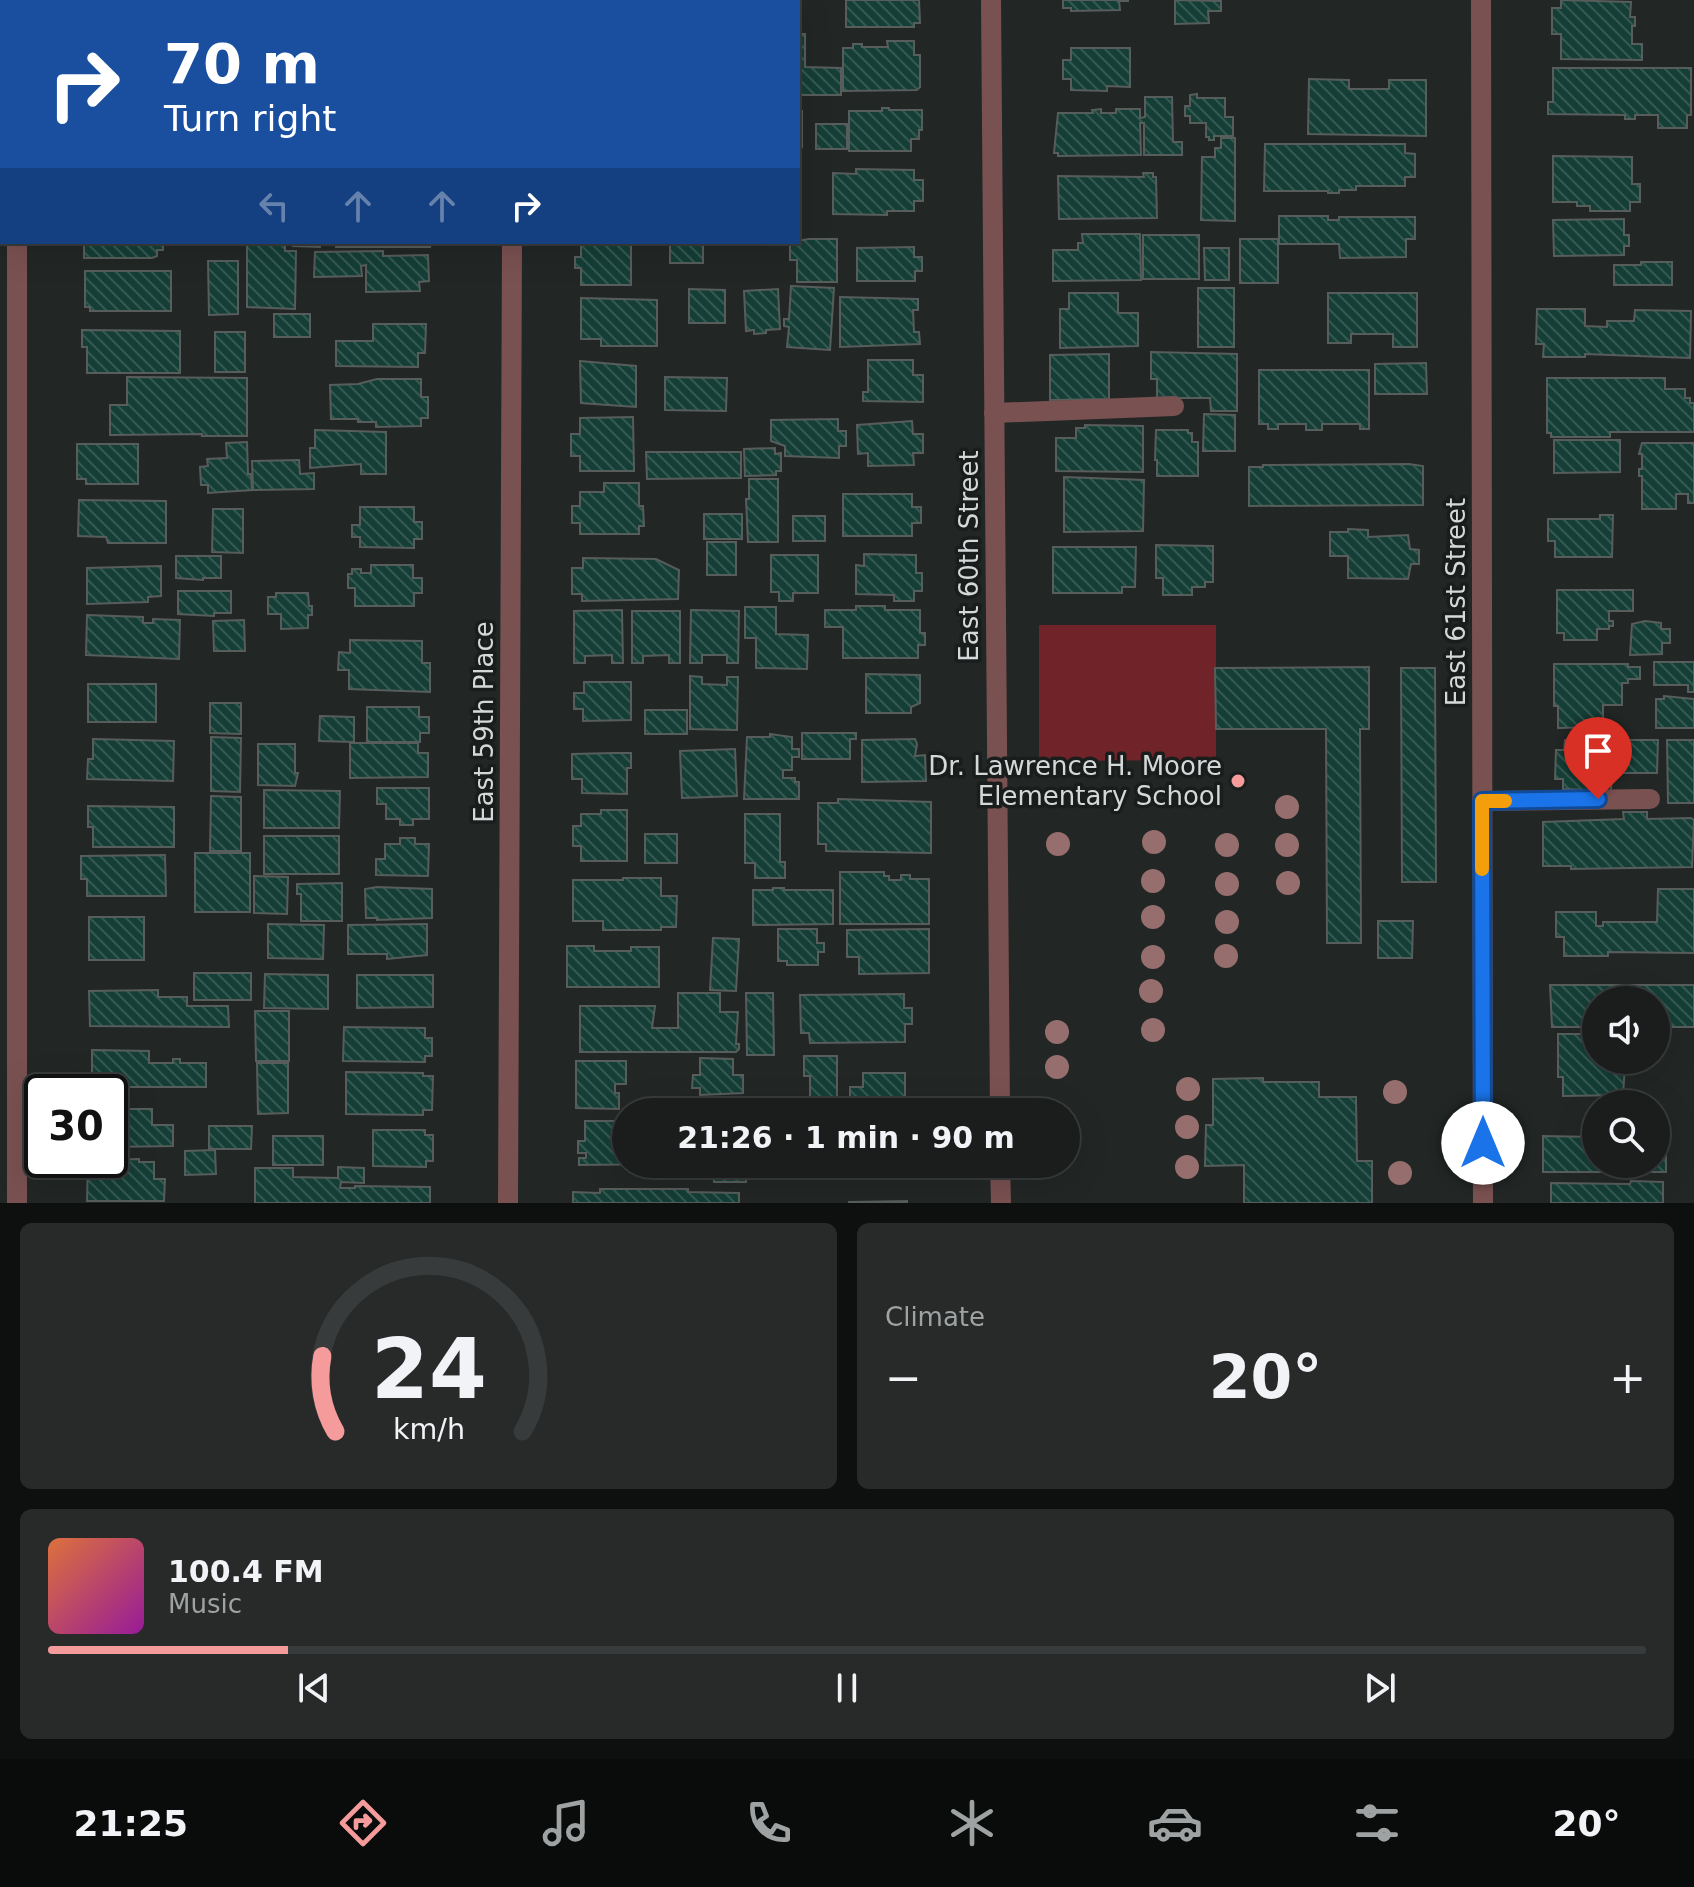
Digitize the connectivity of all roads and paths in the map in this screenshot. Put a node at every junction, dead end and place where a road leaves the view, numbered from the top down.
1 (991, 0) edge
2 (1481, 0) edge
3 (17, 244) edge
4 (512, 244) edge
5 (1174, 406) dead end
6 (994, 413) junction
7 (8, 609) edge
8 (1650, 799) dead end
9 (1482, 801) junction
10 (1000, 1098) edge
11 (1000, 1178) edge
12 (17, 1203) edge
13 (508, 1203) edge
14 (1001, 1203) edge
15 (1483, 1203) edge

1 - 6 street, East 60th Street
2 - 9 street, East 61st Street
3 - 7 street
4 - 13 street, East 59th Place
5 - 6 street
6 - 10 street, East 60th Street
7 - 12 street
8 - 9 street
9 - 15 street, East 61st Street
11 - 14 street

